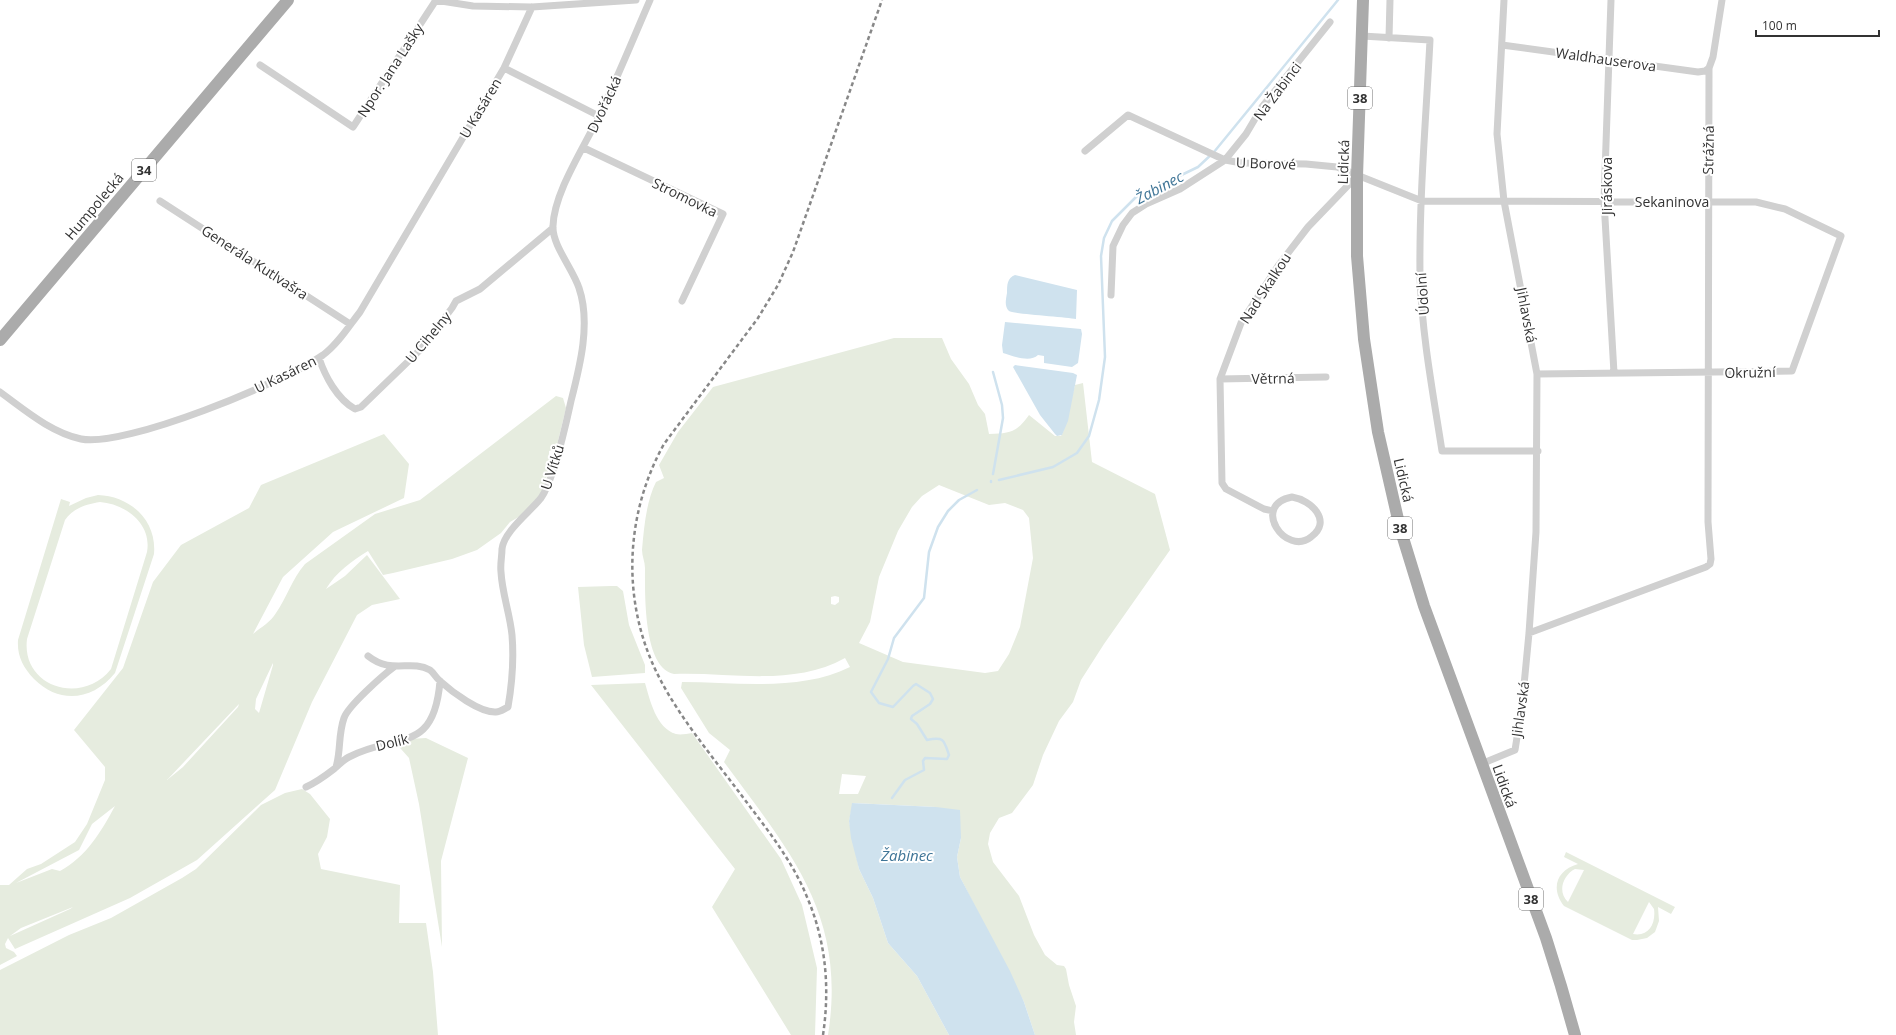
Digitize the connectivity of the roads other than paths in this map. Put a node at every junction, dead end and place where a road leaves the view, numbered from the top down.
1 (288, 0) edge
2 (436, 0) edge
3 (636, 0) edge
4 (650, 0) edge
5 (1363, 0) edge
6 (1390, 0) edge
7 (1504, 0) edge
8 (1611, 0) edge
9 (1722, 0) edge
10 (532, 7) junction
11 (1330, 22) dead end
12 (1362, 36) junction
13 (1389, 38) junction
14 (1502, 45) junction
15 (1609, 60) junction
16 (260, 65) dead end
17 (504, 68) junction
18 (1709, 68) junction
19 (599, 116) junction
20 (584, 148) junction
21 (1085, 151) dead end
22 (1225, 160) junction
23 (1357, 176) junction
24 (1604, 200) junction
25 (160, 201) dead end
26 (1422, 201) junction
27 (1504, 201) junction
28 (1708, 201) junction
29 (555, 208) joint
30 (552, 228) junction
31 (1111, 295) dead end
32 (682, 301) dead end
33 (350, 324) junction
34 (0, 340) edge
35 (318, 358) junction
36 (1792, 371) joint
37 (1614, 373) junction
38 (1708, 373) junction
39 (1537, 374) junction
40 (1326, 377) dead end
41 (1220, 379) junction
42 (0, 392) edge
43 (1538, 451) junction
44 (1273, 511) junction
45 (1529, 633) junction
46 (368, 656) dead end
47 (394, 667) junction
48 (440, 681) junction
49 (1482, 764) junction
50 (336, 768) junction
51 (306, 787) dead end
52 (1575, 1035) edge

1 - 34 main road, Humpolecká / 34
2 - 10 street
2 - 16 street, Npor. Jana Lašky
3 - 10 street
4 - 19 street, Dvořácká
5 - 12 main road, Lidická / 38
6 - 13 street
7 - 14 street, Jihlavská
8 - 15 street, Jiráskova
9 - 18 street, Strážná
10 - 17 street, U Kasáren
11 - 22 street, Na Žabinci
12 - 13 street
12 - 23 main road, Lidická / 38
13 - 26 street, Údolní
14 - 15 street, Waldhauserova
14 - 27 street, Jihlavská
15 - 18 street, Waldhauserova
15 - 24 street, Jiráskova
17 - 19 street, U Kasáren
17 - 33 street, U Kasáren
18 - 28 street, Strážná
19 - 20 street, Dvořácká
20 - 29 street, Dvořácká
20 - 32 street, Stromovka
21 - 22 street
22 - 23 street, U Borové
22 - 31 street, U Borové
23 - 26 street, Sekaninova
23 - 41 street, Nad Skalkou
23 - 49 main road, Lidická / 38
24 - 27 street, Sekaninova
24 - 28 street, Sekaninova
24 - 37 street, Jiráskova
25 - 33 street, Generála Kutlvašra
26 - 27 street, Sekaninova
26 - 43 street, Údolní
27 - 39 street, Jihlavská
28 - 36 street, Sekaninova
28 - 38 street, Strážná
29 - 30 street, U Vítků
30 - 35 street, U Cihelny
30 - 48 street, U Vítků
33 - 35 street, U Kasáren
35 - 42 street, U Kasáren
36 - 38 street, Okružní
37 - 38 street
37 - 39 street
38 - 45 street, Strážná
39 - 43 street, Jihlavská
40 - 41 street, Větrná
41 - 44 street, Nad Skalkou
43 - 45 street, Jihlavská
44 - 44 street
45 - 49 street, Jihlavská
46 - 47 street
47 - 48 street
47 - 50 street
48 - 50 street, Dolík
49 - 52 main road, Lidická / 38
50 - 51 street, Dolík

